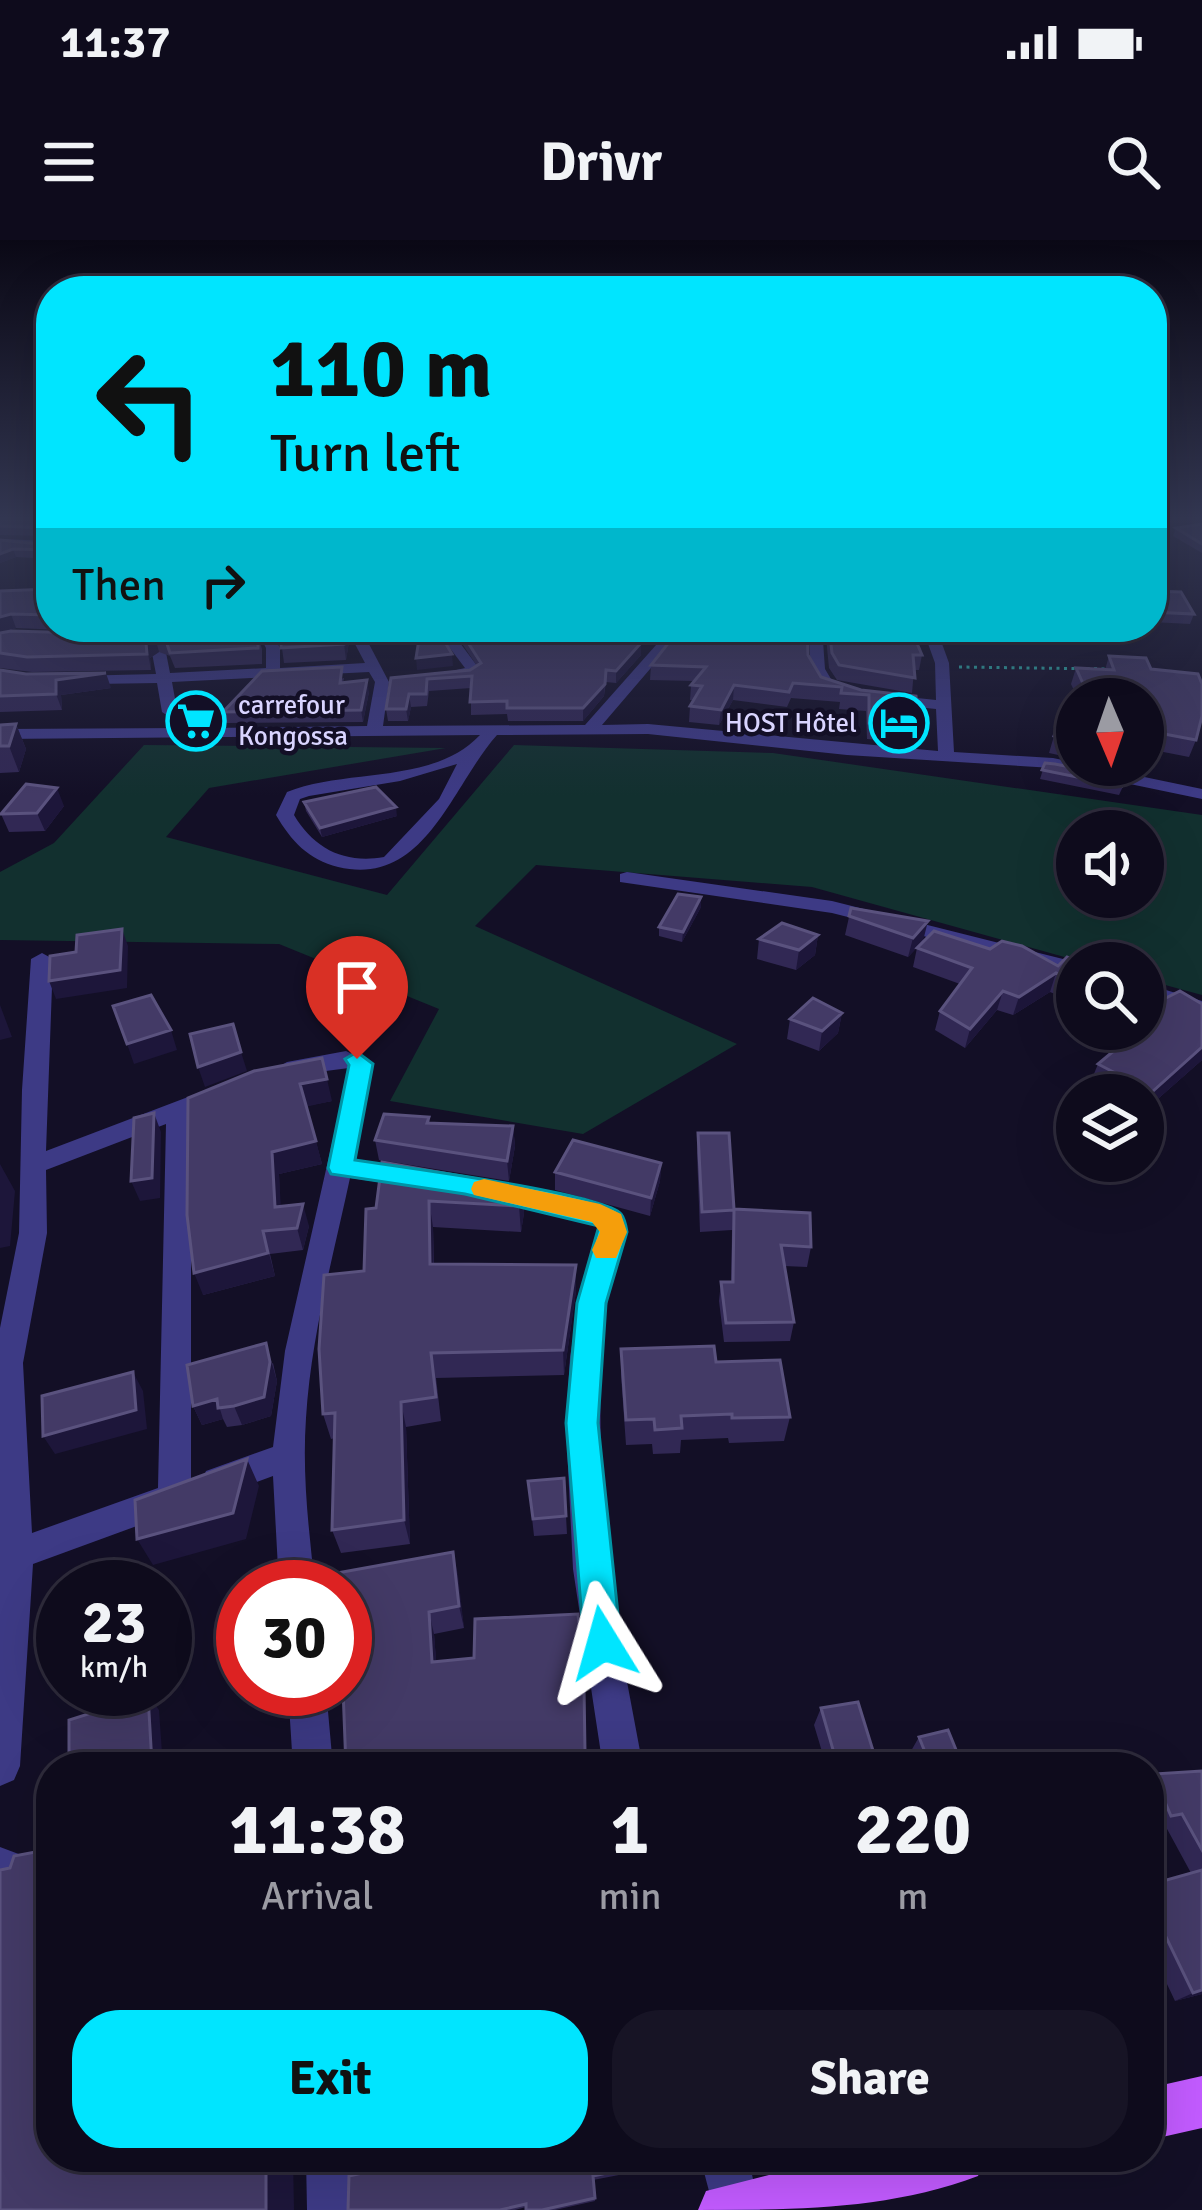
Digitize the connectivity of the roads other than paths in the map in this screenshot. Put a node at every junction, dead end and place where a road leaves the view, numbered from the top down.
1 (157, 642) edge
2 (270, 642) edge
3 (361, 642) edge
4 (452, 642) edge
5 (584, 642) edge
6 (666, 642) edge
7 (816, 642) edge
8 (934, 642) edge
9 (662, 646) junction
10 (624, 647) edge
11 (643, 647) edge
12 (273, 673) junction
13 (378, 674) junction
14 (0, 676) edge
15 (165, 679) junction
16 (423, 679) edge
17 (402, 680) edge
18 (944, 705) junction
19 (591, 727) junction
20 (494, 729) junction
21 (203, 730) junction
22 (374, 731) junction
23 (0, 734) edge
24 (470, 755) junction
25 (946, 756) junction
26 (1202, 794) edge
27 (627, 878) dead end
28 (41, 959) dead end
29 (1056, 964) edge
30 (1164, 996) edge
31 (1202, 1008) edge
32 (179, 1110) junction
33 (35, 1165) junction
34 (340, 1168) junction
35 (288, 1456) junction
36 (174, 1497) junction
37 (8, 1558) edge
38 (296, 1560) edge
39 (309, 1716) edge
40 (312, 1752) edge
41 (621, 1752) edge
42 (0, 1766) edge
43 (0, 1868) edge
44 (36, 1874) edge
45 (1202, 2102) edge
46 (1164, 2111) edge
47 (330, 2172) edge
48 (858, 2172) edge
49 (729, 2191) edge
50 (332, 2210) edge

1 - 15 street
2 - 12 street
3 - 13 street
4 - 16 street
5 - 10 street
6 - 9 street
7 - 18 street
8 - 18 street
9 - 11 street
9 - 19 street
12 - 13 street
12 - 15 street
13 - 17 street
13 - 22 street
14 - 15 street
15 - 21 street
18 - 25 street
19 - 20 street
19 - 25 street
20 - 22 street
20 - 24 street
21 - 22 street
21 - 23 street
24 - 24 street
25 - 26 street
27 - 29 street
28 - 33 street
30 - 31 street
32 - 33 street
32 - 34 street
32 - 36 street
33 - 37 street
34 - 35 street
34 - 41 street
35 - 36 street
35 - 38 street
36 - 37 street
37 - 42 street
39 - 40 street
43 - 44 street
45 - 46 main road
47 - 50 street
48 - 49 main road

